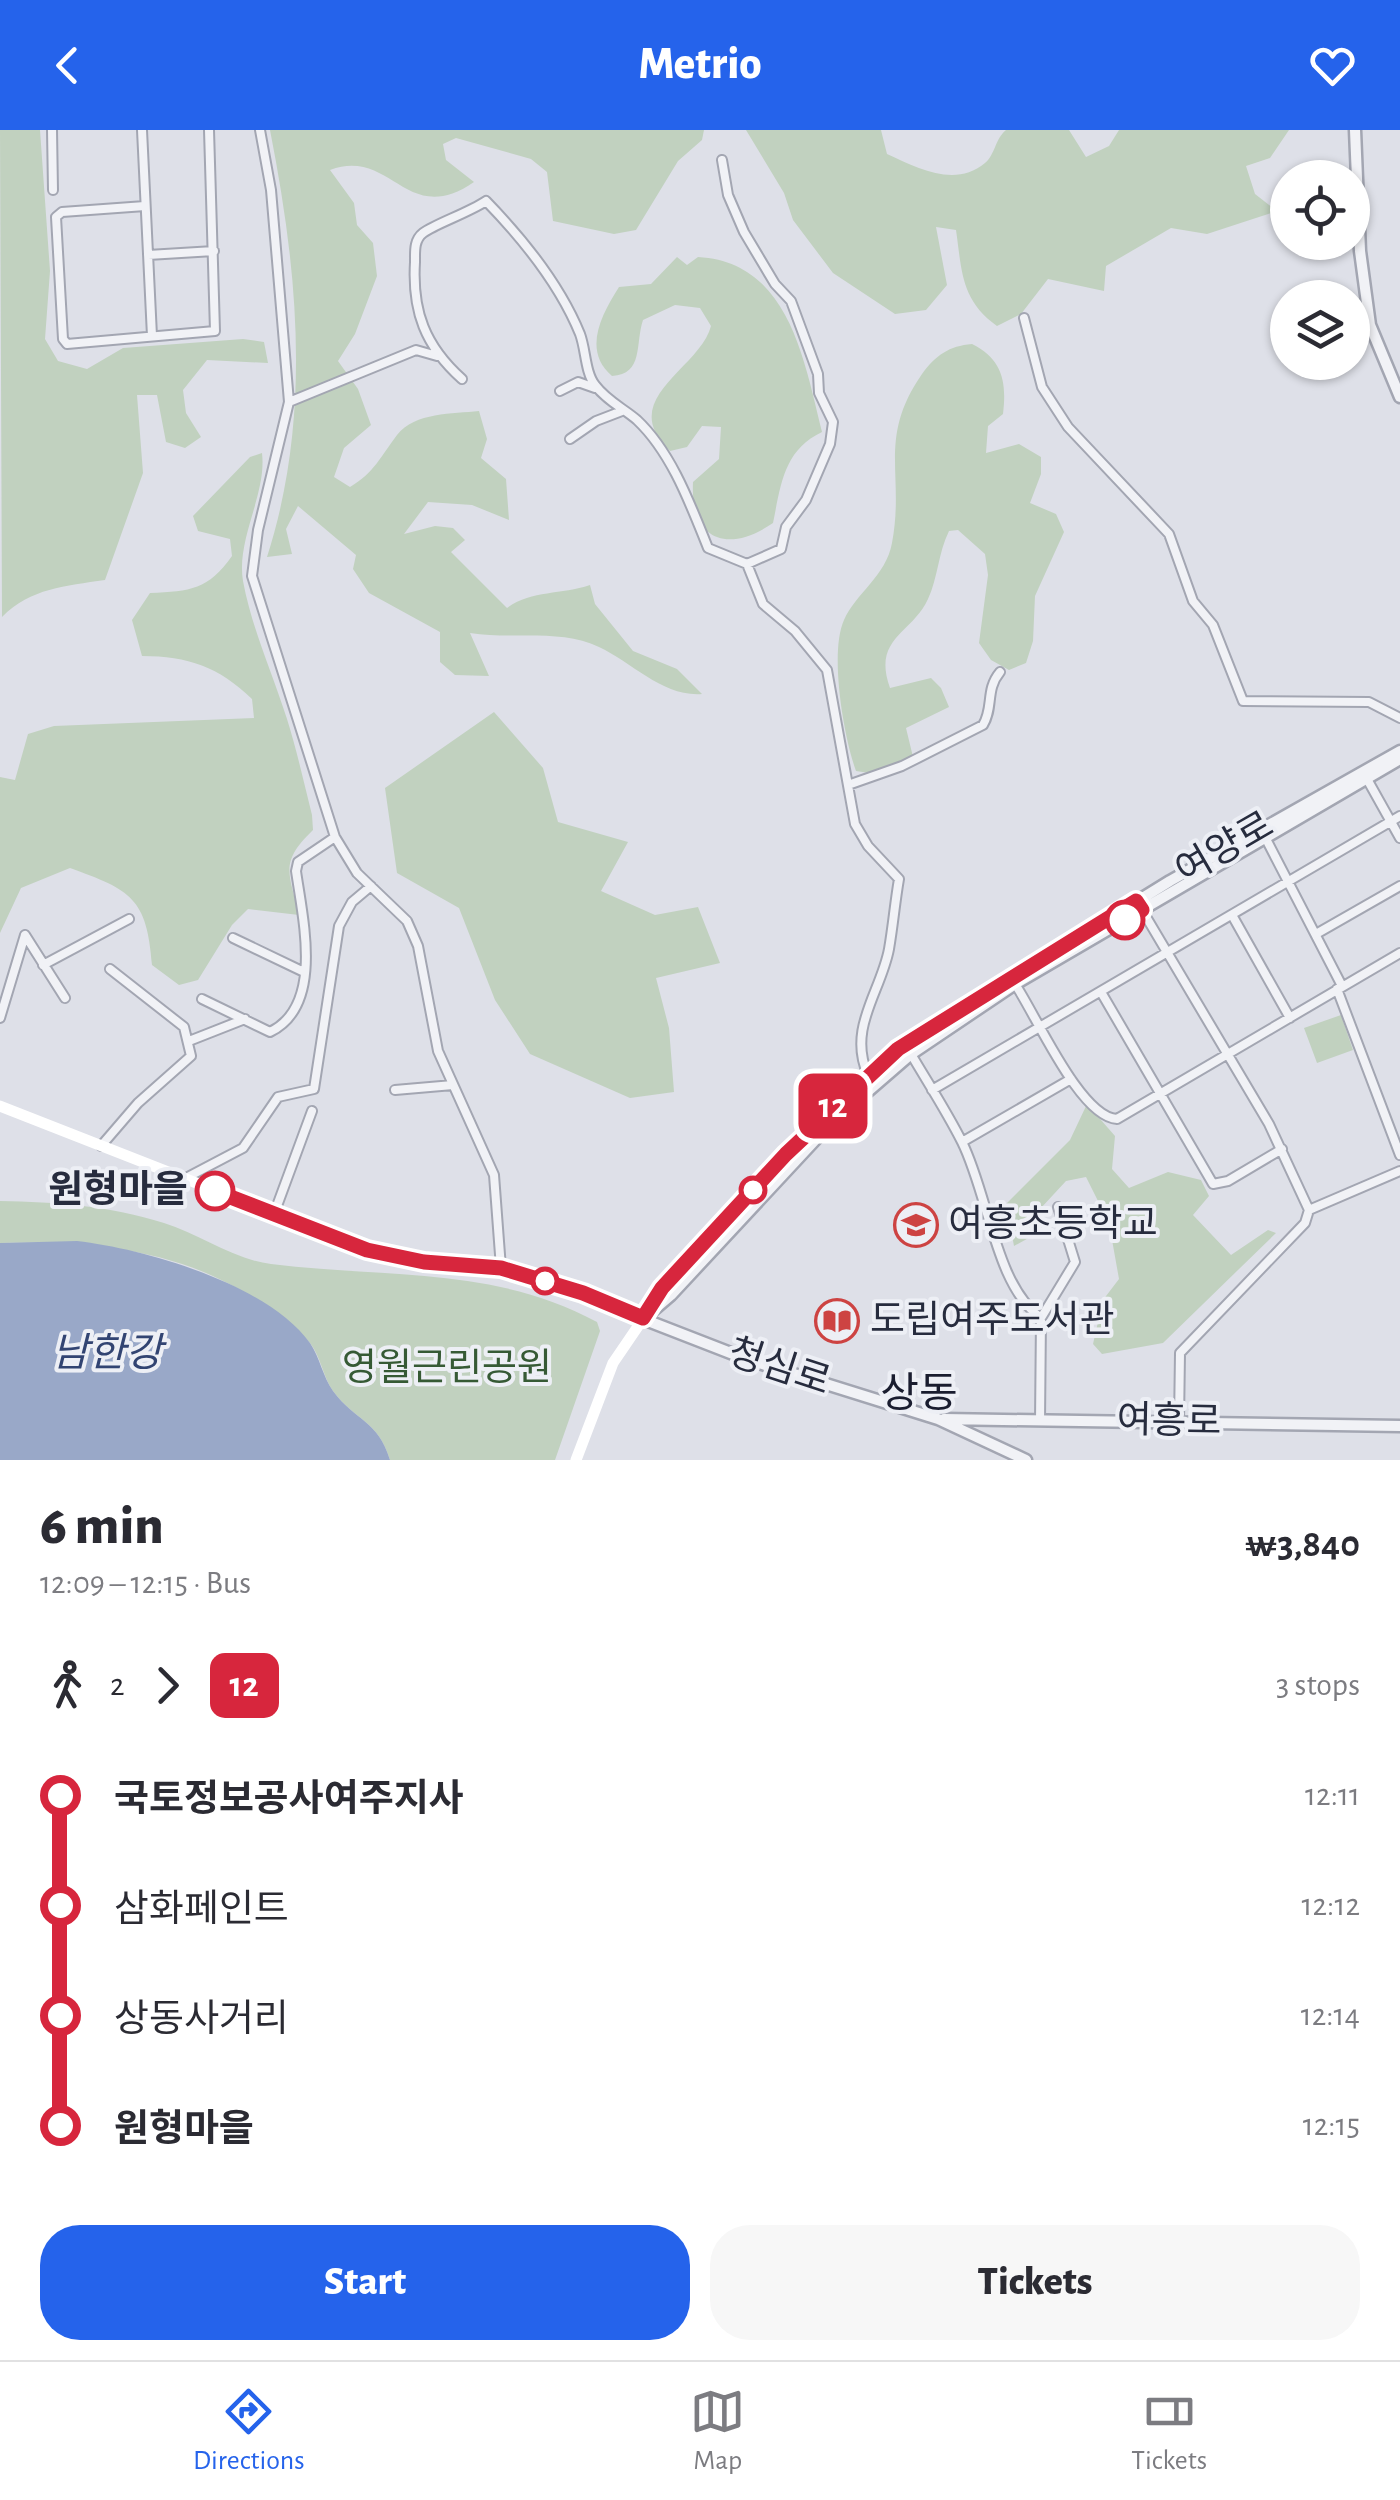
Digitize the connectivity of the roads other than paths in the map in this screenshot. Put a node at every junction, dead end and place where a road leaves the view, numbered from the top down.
1 (52, 130) edge
2 (142, 130) edge
3 (209, 130) edge
4 (260, 130) edge
5 (1355, 130) edge
6 (722, 160) dead end
7 (53, 190) dead end
8 (145, 206) junction
9 (214, 251) junction
10 (148, 256) junction
11 (1024, 318) dead end
12 (152, 336) junction
13 (437, 356) junction
14 (462, 379) dead end
15 (1396, 380) edge
16 (599, 389) junction
17 (560, 391) dead end
18 (1400, 397) edge
19 (289, 402) junction
20 (622, 411) junction
21 (570, 439) dead end
22 (747, 564) junction
23 (1000, 672) dead end
24 (1400, 718) edge
25 (1400, 751) edge
26 (1400, 759) edge
27 (1366, 779) junction
28 (848, 785) junction
29 (1400, 816) edge
30 (1390, 821) junction
31 (335, 837) junction
32 (1400, 838) edge
33 (1266, 839) junction
34 (1290, 881) junction
35 (371, 886) junction
36 (1400, 886) edge
37 (1139, 906) junction
38 (1232, 915) junction
39 (129, 919) dead end
40 (1316, 934) junction
41 (234, 938) dead end
42 (1168, 953) junction
43 (1400, 953) edge
44 (44, 965) junction
45 (110, 969) dead end
46 (304, 972) junction
47 (1015, 984) junction
48 (1340, 987) junction
49 (1100, 992) junction
50 (64, 998) dead end
51 (202, 999) dead end
52 (0, 1018) edge
53 (1290, 1018) junction
54 (245, 1020) junction
55 (1042, 1026) junction
56 (189, 1041) junction
57 (910, 1054) junction
58 (1228, 1055) junction
59 (1071, 1078) junction
60 (871, 1079) junction
61 (453, 1085) junction
62 (395, 1090) dead end
63 (932, 1090) junction
64 (1160, 1095) junction
65 (0, 1106) edge
66 (312, 1111) dead end
67 (962, 1142) junction
68 (102, 1146) junction
69 (1282, 1149) junction
70 (1400, 1155) edge
71 (1400, 1171) edge
72 (184, 1179) junction
73 (1058, 1207) dead end
74 (1309, 1210) junction
75 (274, 1214) junction
76 (501, 1268) junction
77 (643, 1318) junction
78 (1041, 1318) junction
79 (938, 1419) junction
80 (1040, 1421) junction
81 (1179, 1422) junction
82 (1400, 1426) edge
83 (576, 1460) edge
84 (1026, 1460) edge

1 - 7 street
2 - 8 street
3 - 9 street
4 - 19 street
5 - 15 street
6 - 22 street
8 - 10 street
8 - 12 street
9 - 10 street
9 - 12 street
10 - 12 street
11 - 24 street
13 - 14 street
13 - 16 street
13 - 19 street
15 - 18 street
16 - 17 street
16 - 20 street
19 - 31 street
20 - 21 street
20 - 22 street
22 - 28 street
23 - 28 street
25 - 37 street, 여양로
26 - 27 street, 여양로
27 - 30 street
27 - 33 street, 여양로
28 - 60 street
29 - 30 street
30 - 32 street
30 - 34 street
31 - 35 street
31 - 46 street
33 - 34 street
33 - 37 street, 여양로
34 - 38 street
34 - 40 street
35 - 61 street
35 - 72 street
36 - 40 street
37 - 42 street
37 - 47 street, 여양로
37 - 60 street, 여양로
38 - 42 street
38 - 53 street
39 - 44 street
40 - 48 street
41 - 46 street
42 - 49 street
42 - 58 street
43 - 48 street
44 - 50 street
44 - 52 street
45 - 56 street
46 - 54 street
47 - 55 street
47 - 57 street, 여양로
48 - 53 street
48 - 70 street
49 - 55 street
49 - 64 street
51 - 54 street
53 - 58 street
54 - 56 street
55 - 59 street
55 - 63 street
56 - 68 street
57 - 60 street, 여양로
57 - 63 street
58 - 64 street
58 - 69 street
59 - 64 street
59 - 67 street
60 - 77 street, 여양로
61 - 62 street
61 - 76 street
63 - 67 street
64 - 69 street
65 - 68 main road
66 - 75 street
67 - 78 street
68 - 72 main road
69 - 74 street
71 - 74 street
72 - 75 main road
73 - 78 street
74 - 81 street
75 - 76 main road
76 - 77 main road
77 - 79 street, 청심로
77 - 83 main road, 여양로
78 - 80 street
79 - 80 street, 여흥로
79 - 84 street, 청심로
80 - 81 street, 여흥로
81 - 82 street, 여흥로

